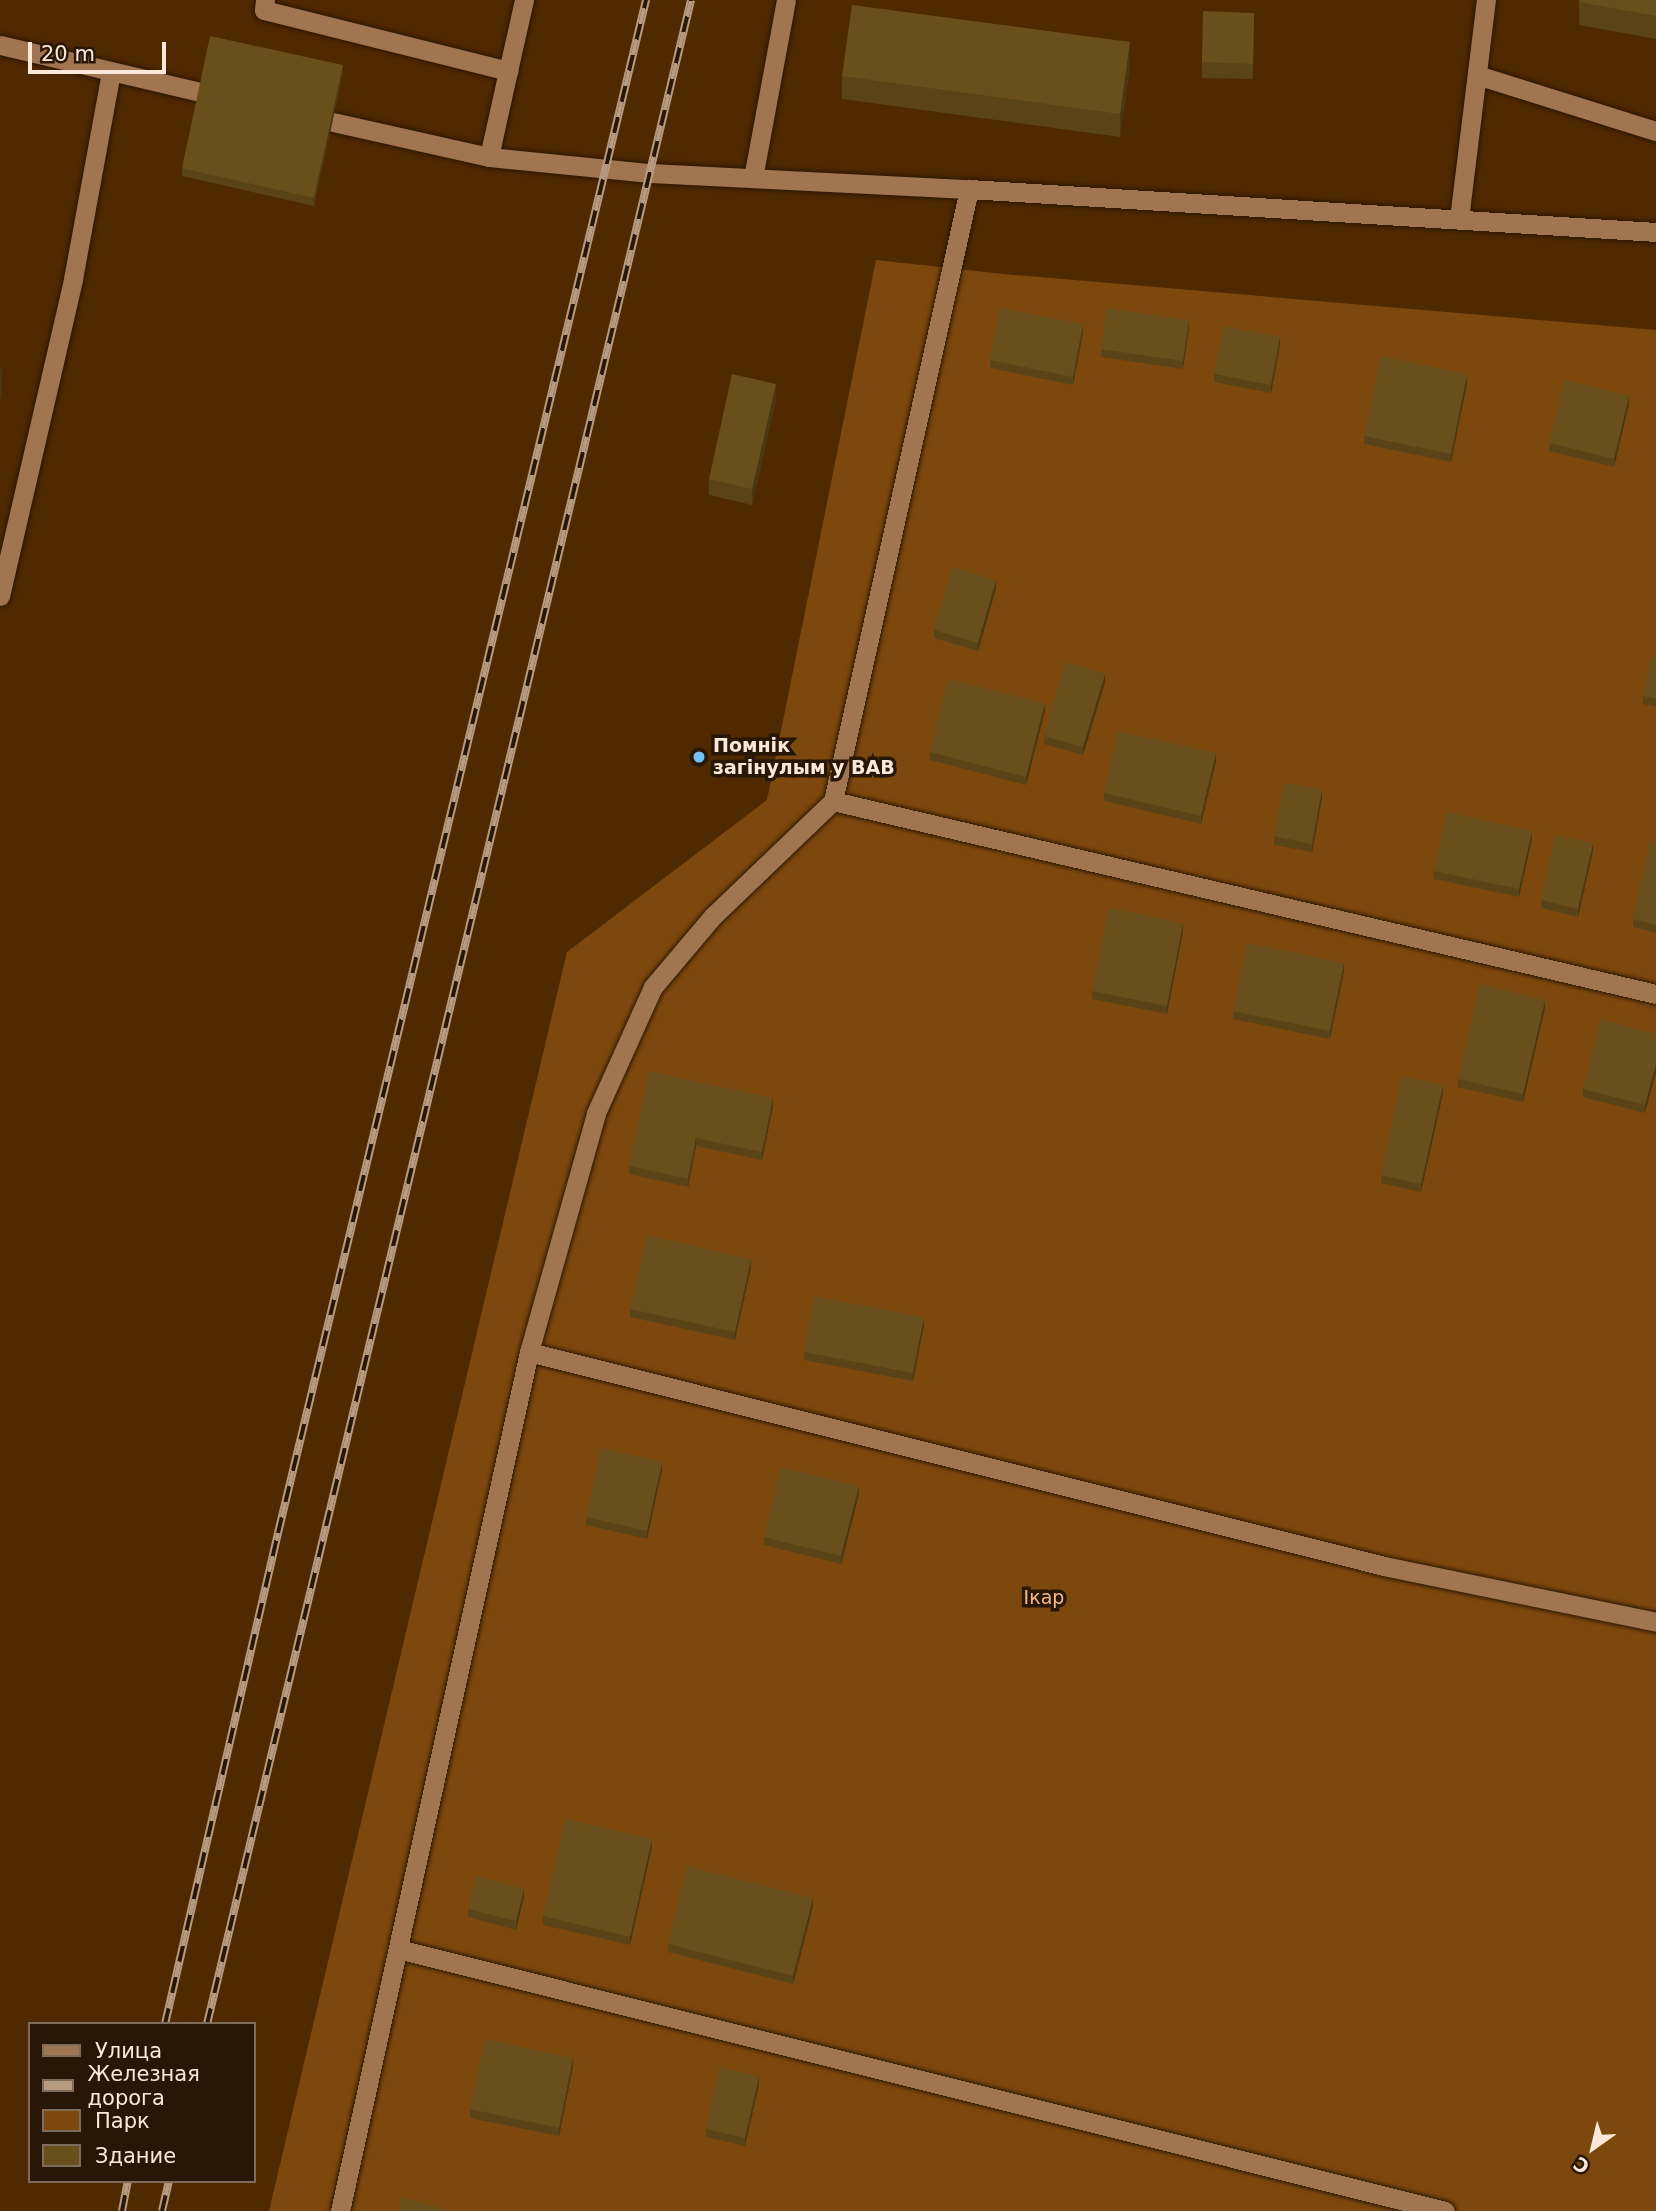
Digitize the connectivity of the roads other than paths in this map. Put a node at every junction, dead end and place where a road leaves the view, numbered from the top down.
1 (265, 0) edge
2 (524, 0) edge
3 (786, 0) edge
4 (1486, 0) edge
5 (0, 45) edge
6 (508, 71) junction
7 (111, 72) junction
8 (1477, 75) junction
9 (200, 92) edge
10 (333, 122) edge
11 (1656, 131) edge
12 (489, 157) junction
13 (753, 178) junction
14 (969, 189) junction
15 (1459, 219) junction
16 (1656, 232) edge
17 (0, 596) edge
18 (834, 800) junction
19 (1656, 994) edge
20 (529, 1352) junction
21 (1656, 1622) edge
22 (398, 1949) junction
23 (340, 2211) edge
24 (1445, 2211) edge

1 - 6 street
2 - 6 street
3 - 13 street
4 - 8 street
5 - 7 street
6 - 12 street
7 - 9 street
7 - 17 street
8 - 11 street
8 - 15 street
10 - 12 street
12 - 13 street
13 - 14 street
14 - 15 street
14 - 18 street
15 - 16 street
18 - 19 street
18 - 20 street
20 - 21 street
20 - 22 street
22 - 23 street
22 - 24 street

